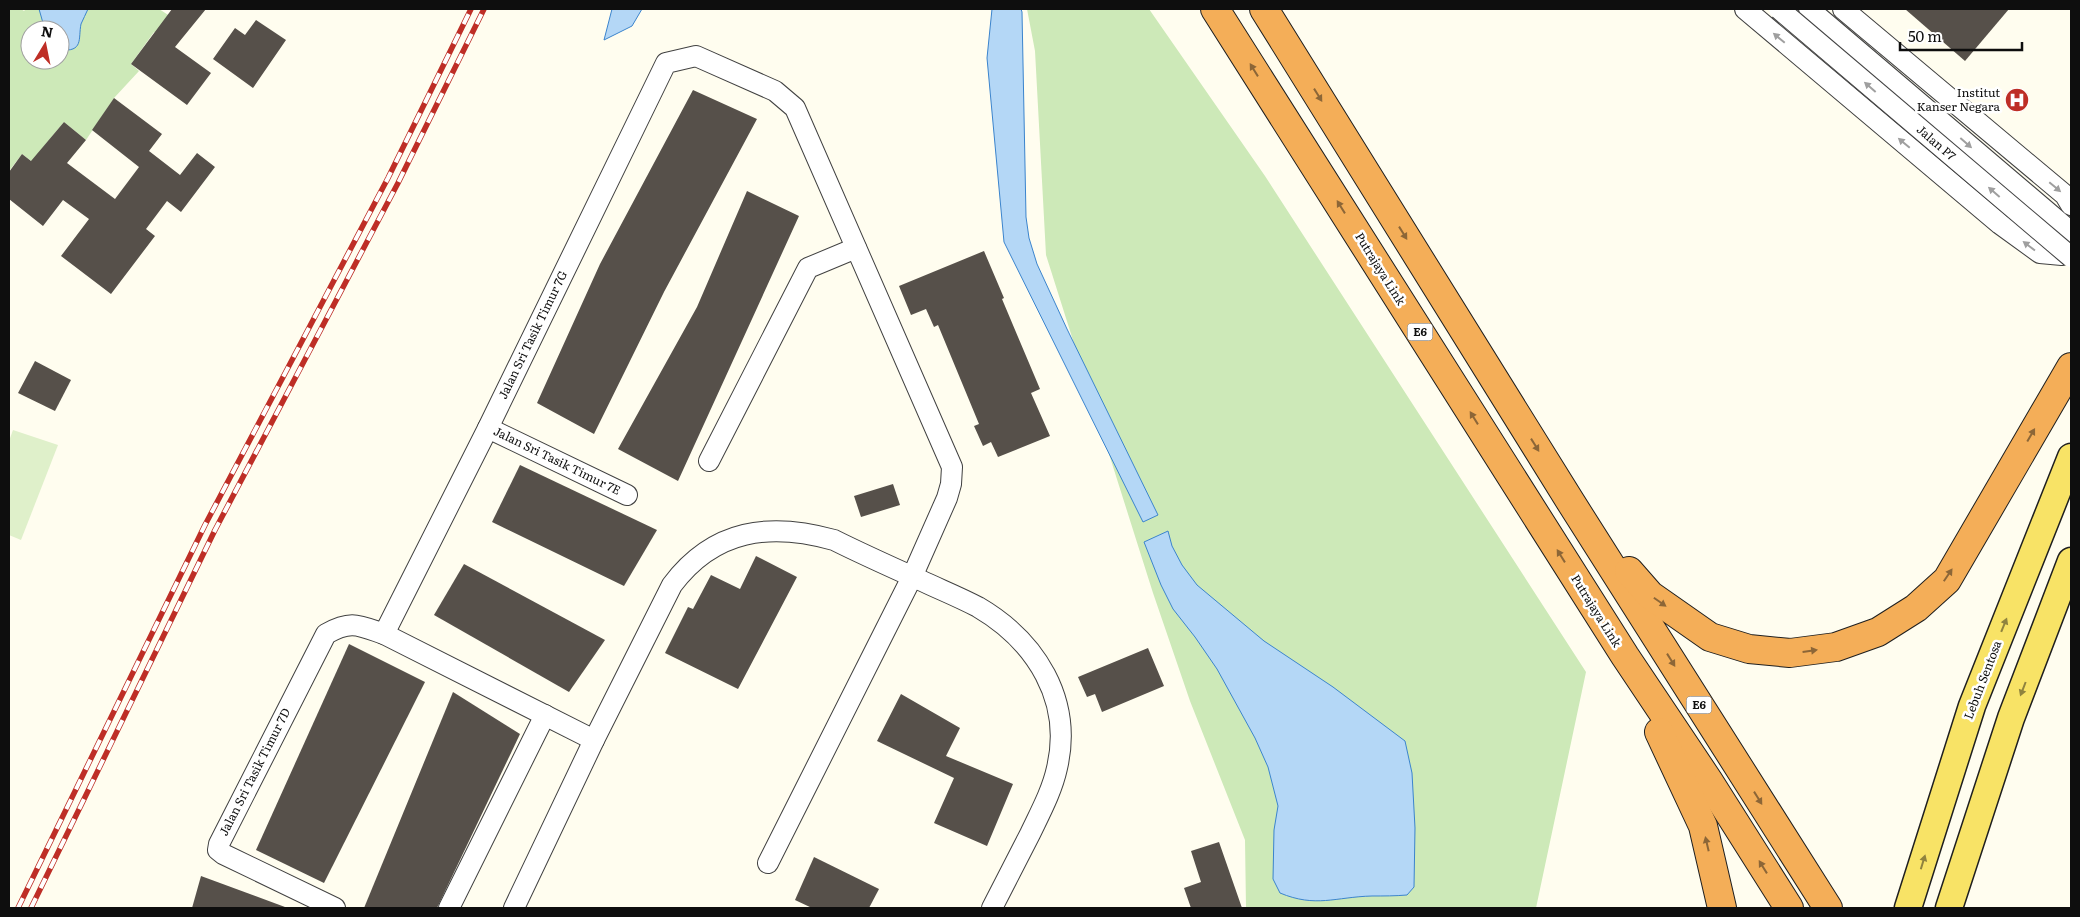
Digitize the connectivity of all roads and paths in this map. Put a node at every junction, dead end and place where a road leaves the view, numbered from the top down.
1 (1215, 9) edge
2 (1264, 9) edge
3 (1745, 9) edge
4 (1779, 9) edge
5 (1809, 9) edge
6 (1844, 9) edge
7 (2071, 205) edge
8 (2071, 232) edge
9 (2071, 245) edge
10 (856, 248) junction
11 (2071, 258) edge
12 (2071, 367) edge
13 (488, 428) junction
14 (2071, 457) edge
15 (709, 461) dead end
16 (627, 495) dead end
17 (1570, 501) junction
18 (2071, 561) edge
19 (912, 577) junction
20 (384, 634) junction
21 (1625, 656) junction
22 (544, 715) junction
23 (594, 740) junction
24 (768, 863) dead end
25 (335, 908) edge
26 (449, 908) edge
27 (514, 908) edge
28 (992, 908) edge
29 (1722, 908) edge
30 (1789, 908) edge
31 (1828, 908) edge
32 (1908, 908) edge
33 (1949, 908) edge

21 -> 1 highway, Putrajaya Link / E6
2 -> 17 highway, E6
9 -> 3 street
11 -> 4 street, Jalan P7, bridge
5 -> 8 street, Jalan P7
6 -> 7 street
10 - 13 street, Jalan Sri Tasik Timur 7G
10 - 15 street
10 - 19 street
17 -> 12 highway
13 - 16 street, Jalan Sri Tasik Timur 7E
13 - 20 street, Jalan Sri Tasik Timur 7G
32 -> 14 main road, Lebuh Sentosa
17 -> 31 highway, E6
18 -> 33 main road
19 - 23 street
19 - 24 street
19 - 28 street
20 - 22 street
20 - 25 street, Jalan Sri Tasik Timur 7D
29 -> 21 highway
30 -> 21 highway, E6
22 - 23 street
22 - 26 street
23 - 27 street

